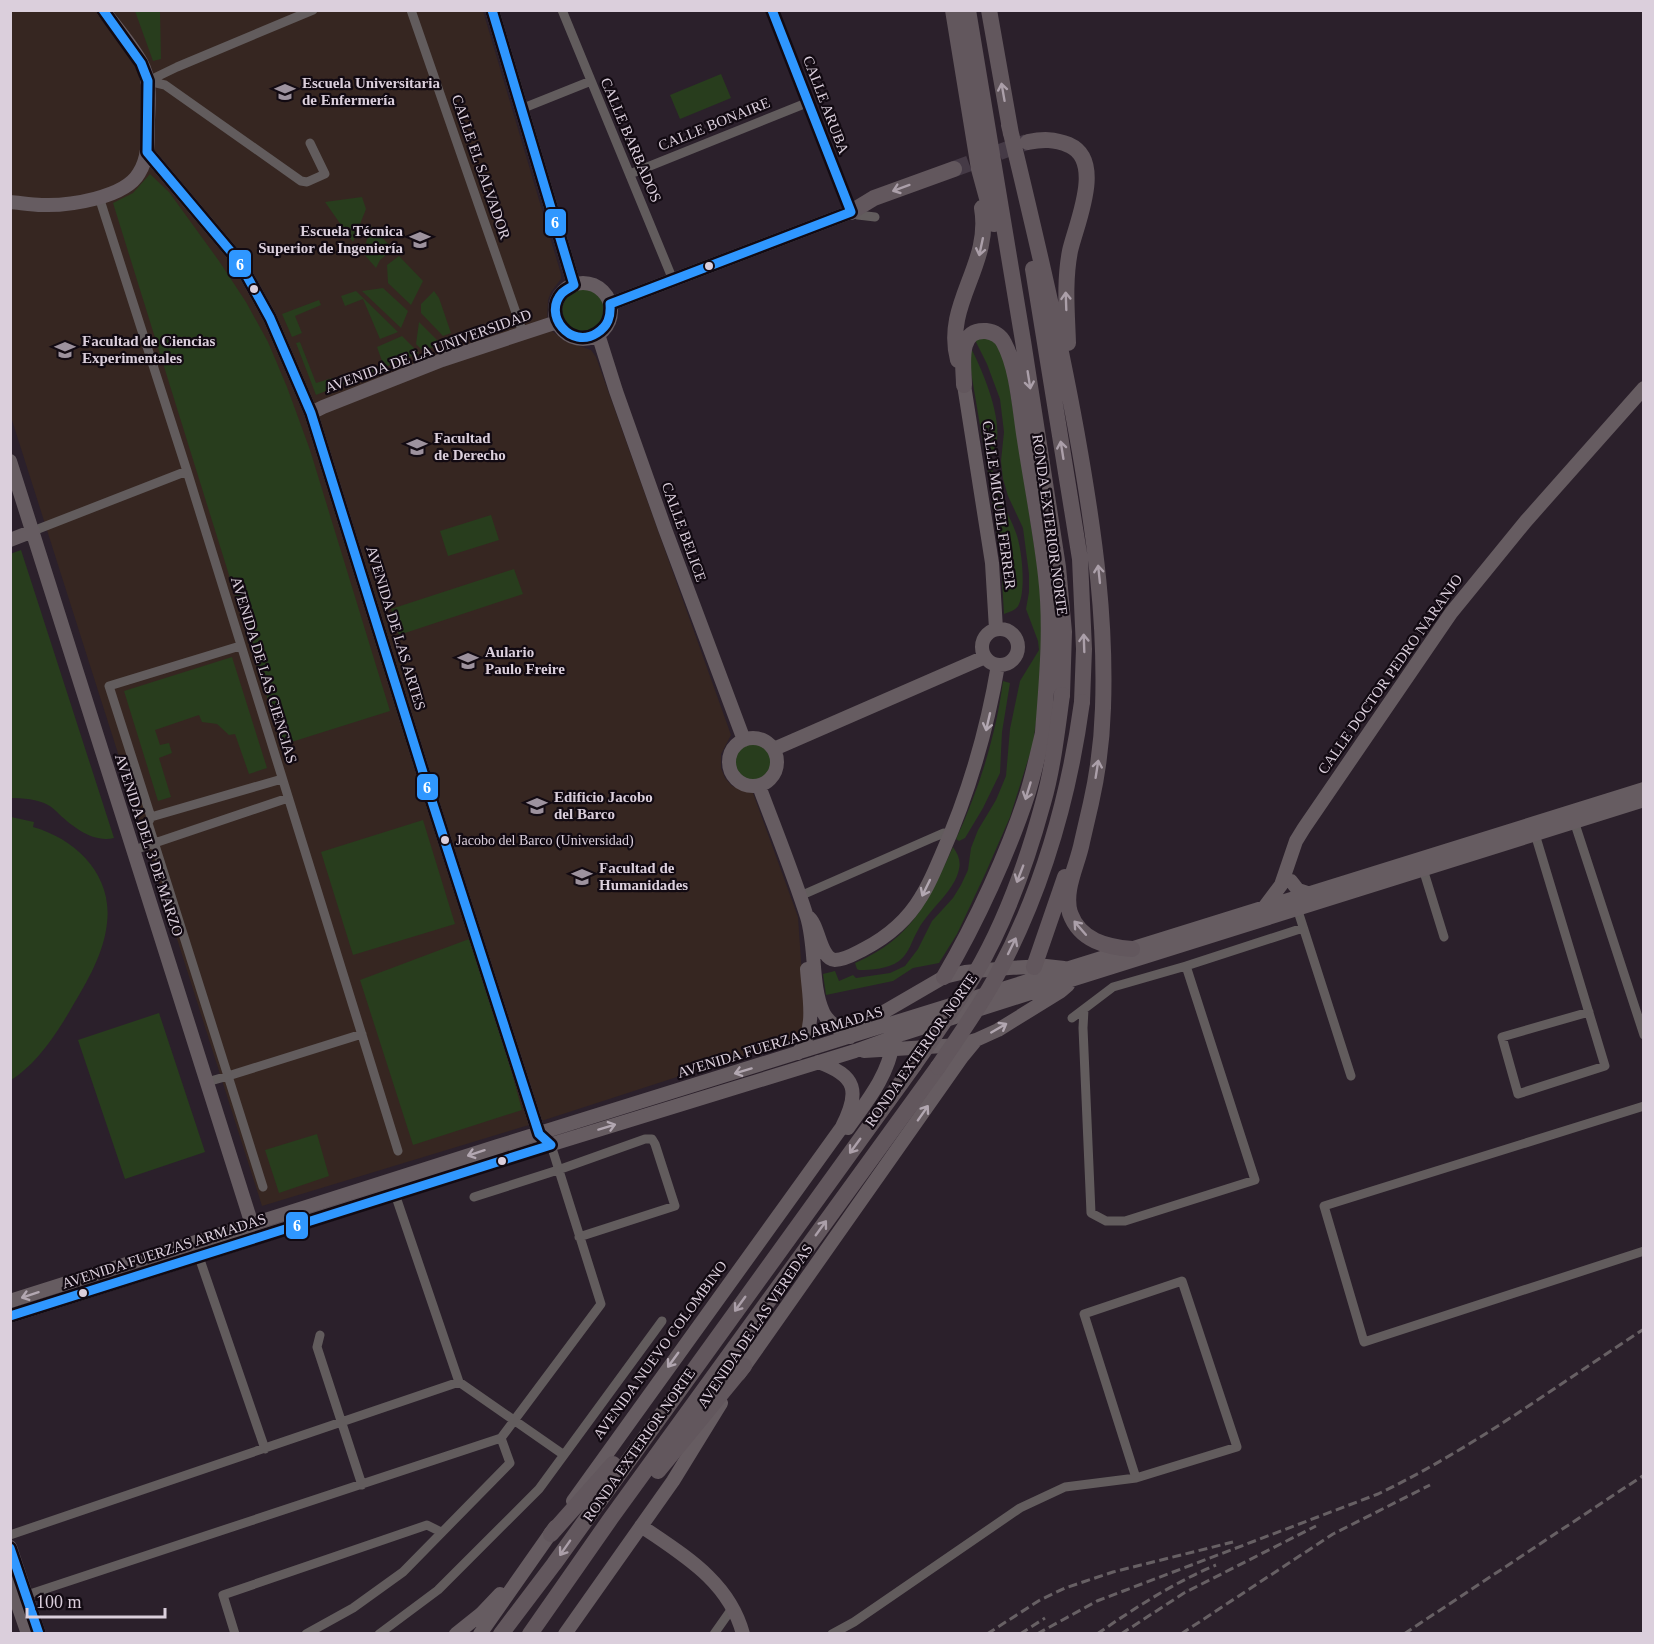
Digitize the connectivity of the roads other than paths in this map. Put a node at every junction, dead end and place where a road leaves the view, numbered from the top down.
1 (103, 10) edge
2 (313, 10) edge
3 (411, 10) edge
4 (492, 10) edge
5 (562, 10) edge
6 (772, 10) edge
7 (953, 10) edge
8 (968, 10) edge
9 (989, 10) edge
10 (148, 81) junction
11 (591, 81) junction
12 (809, 102) junction
13 (521, 109) junction
14 (1009, 124) junction
15 (1028, 142) tunnel mouth
16 (310, 143) dead end
17 (147, 152) junction
18 (954, 169) tunnel mouth
19 (979, 169) junction
20 (630, 174) junction
21 (99, 197) junction
22 (10, 202) edge
23 (851, 212) junction
24 (875, 217) dead end
25 (673, 280) junction
26 (574, 285) junction
27 (610, 304) junction
28 (557, 322) junction
29 (523, 333) junction
30 (598, 334) junction
31 (1023, 341) junction
32 (964, 385) junction
33 (1644, 388) edge
34 (1071, 401) junction
35 (311, 413) junction
36 (10, 461) edge
37 (187, 471) junction
38 (33, 531) junction
39 (10, 540) edge
40 (1058, 567) junction
41 (996, 629) junction
42 (240, 646) junction
43 (985, 657) junction
44 (998, 665) junction
45 (1043, 732) junction
46 (744, 740) junction
47 (774, 749) junction
48 (282, 779) junction
49 (759, 786) junction
50 (1644, 789) edge
51 (288, 798) junction
52 (1609, 800) junction
53 (1644, 800) edge
54 (151, 817) junction
55 (1556, 817) junction
56 (1575, 821) junction
57 (1085, 826) junction
58 (1505, 833) junction
59 (1535, 834) junction
60 (950, 835) junction
61 (154, 843) junction
62 (1458, 848) junction
63 (134, 850) junction
64 (1292, 851) junction
65 (1423, 869) junction
66 (1377, 873) junction
67 (1291, 881) junction
68 (1310, 894) junction
69 (1291, 905) junction
70 (803, 906) junction
71 (1263, 909) junction
72 (1303, 928) junction
73 (1444, 937) dead end
74 (1168, 944) junction
75 (1132, 949) junction
76 (1186, 966) junction
77 (1072, 974) junction
78 (944, 977) junction
79 (1030, 981) junction
80 (905, 1000) junction
81 (1084, 1009) junction
82 (1589, 1012) junction
83 (1020, 1015) junction
84 (1072, 1018) dead end
85 (362, 1034) junction
86 (1644, 1035) edge
87 (896, 1036) junction
88 (851, 1037) junction
89 (976, 1040) junction
90 (798, 1053) junction
91 (914, 1057) junction
92 (818, 1062) junction
93 (228, 1076) junction
94 (1351, 1076) dead end
95 (207, 1082) junction
96 (1644, 1106) edge
97 (539, 1134) junction
98 (551, 1145) junction
99 (398, 1151) dead end
100 (823, 1154) junction
101 (497, 1161) junction
102 (558, 1170) junction
103 (263, 1187) dead end
104 (393, 1187) junction
105 (474, 1197) dead end
106 (252, 1224) junction
107 (579, 1237) junction
108 (257, 1239) junction
109 (1644, 1251) edge
110 (199, 1257) junction
111 (10, 1301) edge
112 (10, 1316) edge
113 (662, 1321) dead end
114 (320, 1335) dead end
115 (695, 1366) junction
116 (744, 1366) junction
117 (459, 1382) junction
118 (514, 1422) junction
119 (341, 1423) junction
120 (501, 1438) junction
121 (265, 1449) junction
122 (564, 1455) junction
123 (1136, 1478) junction
124 (362, 1485) junction
125 (611, 1518) junction
126 (641, 1526) junction
127 (441, 1532) junction
128 (10, 1534) edge
129 (551, 1534) junction
130 (10, 1547) edge
131 (526, 1566) junction
132 (16, 1591) edge
133 (733, 1607) junction
134 (28, 1634) edge
135 (39, 1634) edge
136 (235, 1634) edge
137 (306, 1634) edge
138 (379, 1634) edge
139 (456, 1634) edge
140 (480, 1634) edge
141 (501, 1634) edge
142 (530, 1634) edge
143 (565, 1634) edge
144 (714, 1634) edge
145 (743, 1634) edge
146 (832, 1634) edge

1 - 10 street
2 - 10 street
3 - 29 street, CALLE EL SALVADOR
4 - 13 street
5 - 11 street, CALLE BARBADOS
6 - 12 street, CALLE ARUBA
7 - 19 highway
8 - 31 highway, RONDA EXTERIOR NORTE
14 -> 9 highway, RONDA EXTERIOR NORTE
10 - 16 street
10 - 17 street
11 - 13 street
11 - 20 street, CALLE BARBADOS
12 - 20 street, CALLE BONAIRE
12 - 23 street, CALLE ARUBA
13 - 26 street
14 - 34 highway
125 -> 14 highway, RONDA EXTERIOR NORTE, bridge
34 -> 15 highway
17 - 21 street
17 - 35 street, AVENIDA DE LAS ARTES
18 -> 23 highway
19 - 31 highway
19 -> 32 highway
20 - 25 street, CALLE BARBADOS
21 - 22 street
21 - 37 street, AVENIDA DE LAS CIENCIAS
23 - 24 street
23 - 25 street
25 - 27 street
26 - 27 street
26 - 28 street
27 - 30 street
28 - 29 street, AVENIDA DE LA UNIVERSIDAD
28 - 30 street
29 - 35 street, AVENIDA DE LA UNIVERSIDAD
30 - 46 street, CALLE BELICE
31 -> 40 highway, RONDA EXTERIOR NORTE
32 - 41 street, CALLE MIGUEL FERRER
32 - 45 highway
33 - 64 street, CALLE DOCTOR PEDRO NARANJO
57 -> 34 highway
35 - 97 street, AVENIDA DE LAS ARTES
36 - 38 street, AVENIDA DEL 3 DE MARZO
37 - 38 street
37 - 42 street, AVENIDA DE LAS CIENCIAS
38 - 39 street
38 - 63 street, AVENIDA DEL 3 DE MARZO
40 - 45 highway
40 -> 91 highway, RONDA EXTERIOR NORTE, bridge
41 - 43 street
41 - 44 street
42 - 48 street, AVENIDA DE LAS CIENCIAS
42 - 54 street
43 - 44 street
43 - 47 street
44 -> 60 street
45 -> 78 highway
46 - 47 street
46 - 49 street
47 - 49 street
48 - 51 street, AVENIDA DE LAS CIENCIAS
48 - 54 street
49 - 70 street
50 - 52 street
51 - 61 street
51 - 85 street, AVENIDA DE LAS CIENCIAS
52 - 55 street
52 - 56 street
53 - 56 street
54 - 61 street
55 - 56 street
55 - 58 street
55 - 59 street
56 - 59 street
56 - 86 street
75 -> 57 highway
57 - 79 highway
58 - 59 street
58 - 62 street
59 - 65 street
59 - 82 street
60 - 70 street
60 -> 70 street
61 - 63 street
61 - 93 street
62 - 65 street
62 - 66 street
63 - 95 street, AVENIDA DEL 3 DE MARZO
64 - 67 street
64 - 71 street, CALLE DOCTOR PEDRO NARANJO
65 - 66 street
65 - 69 street
65 - 73 street
66 - 68 street
67 - 68 street
67 - 69 street
68 - 69 street
69 - 71 street
69 - 72 street
69 - 74 street
70 - 88 street
70 - 90 street
71 - 74 street
72 - 76 street
72 - 94 street
74 - 75 street
74 - 77 street
75 - 77 street
76 - 81 street
76 - 81 street
77 - 79 street
77 - 79 street
77 - 83 street
78 - 79 street
78 - 80 street
79 - 83 street
79 - 87 street, AVENIDA FUERZAS ARMADAS
80 - 87 street, AVENIDA NUEVO COLOMBINO
80 - 88 street
81 - 84 street
82 - 82 street
89 -> 83 street
85 - 93 street
85 - 99 street, AVENIDA DE LAS CIENCIAS
87 - 88 street, AVENIDA FUERZAS ARMADAS
87 - 91 street
87 - 92 street, AVENIDA FUERZAS ARMADAS
87 - 100 street, AVENIDA NUEVO COLOMBINO
88 - 90 street, AVENIDA FUERZAS ARMADAS
89 - 91 street
116 -> 89 street, AVENIDA DE LAS VEREDAS
90 -> 97 street, AVENIDA FUERZAS ARMADAS
91 -> 115 highway, RONDA EXTERIOR NORTE
98 -> 92 street, AVENIDA FUERZAS ARMADAS
92 - 100 street, AVENIDA NUEVO COLOMBINO
93 - 95 street
93 - 103 street
95 - 106 street, AVENIDA DEL 3 DE MARZO
96 - 109 street
97 - 98 street, AVENIDA DE LAS ARTES
97 - 101 street, AVENIDA FUERZAS ARMADAS
97 -> 104 street, AVENIDA FUERZAS ARMADAS
98 - 101 street, AVENIDA FUERZAS ARMADAS
98 - 102 street
100 -> 129 street, AVENIDA NUEVO COLOMBINO
101 - 104 street, AVENIDA FUERZAS ARMADAS
102 - 105 street
102 - 107 street
102 - 107 street
104 - 106 street, AVENIDA FUERZAS ARMADAS
104 - 108 street, AVENIDA FUERZAS ARMADAS
104 - 117 street
106 - 108 street, AVENIDA DEL 3 DE MARZO
106 -> 111 street, AVENIDA FUERZAS ARMADAS
107 - 118 street
108 - 110 street, AVENIDA FUERZAS ARMADAS
110 - 112 street, AVENIDA FUERZAS ARMADAS
110 - 121 street
113 - 122 street
114 - 119 street
115 - 129 highway
115 -> 141 highway, RONDA EXTERIOR NORTE
116 - 125 highway
116 - 126 street, AVENIDA DE LAS VEREDAS
117 - 118 street
117 - 119 street
118 - 120 street
118 - 122 street
119 - 121 street
119 - 124 street
120 - 124 street
120 - 127 street
121 - 128 street
122 - 138 street
123 - 123 street
123 - 146 street
124 - 132 street
125 - 142 highway, RONDA EXTERIOR NORTE
126 - 133 street
126 - 143 street, AVENIDA DE LAS VEREDAS
127 - 136 street
127 - 137 street
129 - 131 street, AVENIDA NUEVO COLOMBINO
130 - 132 street
131 - 139 street
131 - 140 street
132 - 134 street
132 - 135 street
133 - 144 street
133 - 145 street

